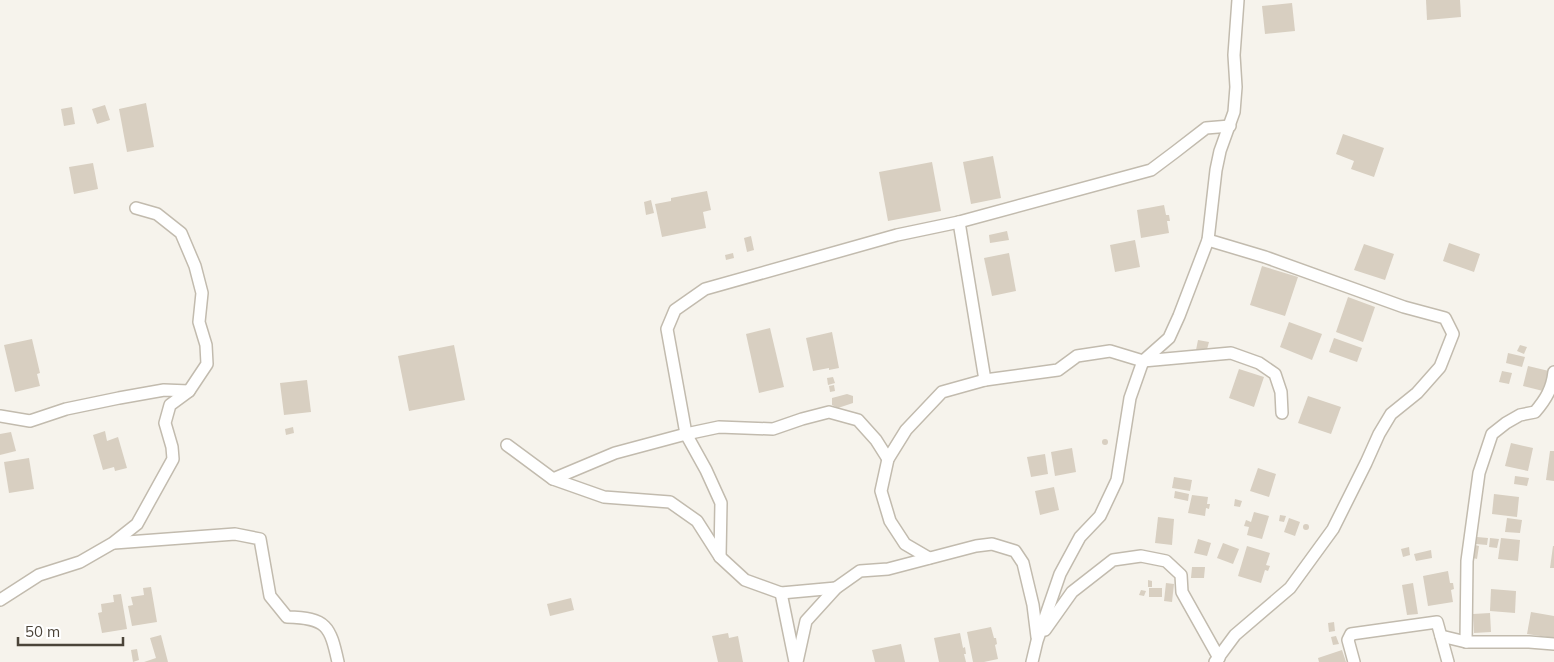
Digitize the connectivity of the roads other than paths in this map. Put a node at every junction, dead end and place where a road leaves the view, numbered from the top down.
1 (1238, 0) edge
2 (1230, 126) junction
3 (136, 208) dead end
4 (959, 222) junction
5 (1208, 240) junction
6 (1143, 360) junction
7 (1554, 372) edge
8 (985, 380) junction
9 (189, 391) junction
10 (1282, 413) dead end
11 (0, 416) edge
12 (686, 434) junction
13 (507, 445) dead end
14 (888, 459) junction
15 (553, 479) junction
16 (113, 543) junction
17 (720, 556) junction
18 (929, 558) junction
19 (836, 588) junction
20 (781, 593) junction
21 (0, 600) edge
22 (1441, 636) junction
23 (1037, 641) junction
24 (1466, 642) junction
25 (1554, 644) edge
26 (1217, 660) edge
27 (338, 662) edge
28 (796, 662) edge
29 (1032, 662) edge
30 (1354, 662) edge
31 (1448, 662) edge

1 - 2 street
2 - 4 street
2 - 5 street
3 - 9 street
4 - 8 street
4 - 12 street
5 - 6 street
5 - 26 street
6 - 8 street
6 - 10 street
6 - 23 street
7 - 24 street
8 - 14 street
9 - 11 street
9 - 16 street
12 - 14 street
12 - 15 street
12 - 17 street
13 - 15 street
14 - 18 street
15 - 17 street
16 - 21 street
16 - 27 street
17 - 20 street
18 - 19 street
18 - 23 street
19 - 20 street
19 - 28 street
20 - 28 street
22 - 24 street
22 - 30 street
22 - 31 street
23 - 26 street
23 - 29 street
24 - 25 street

